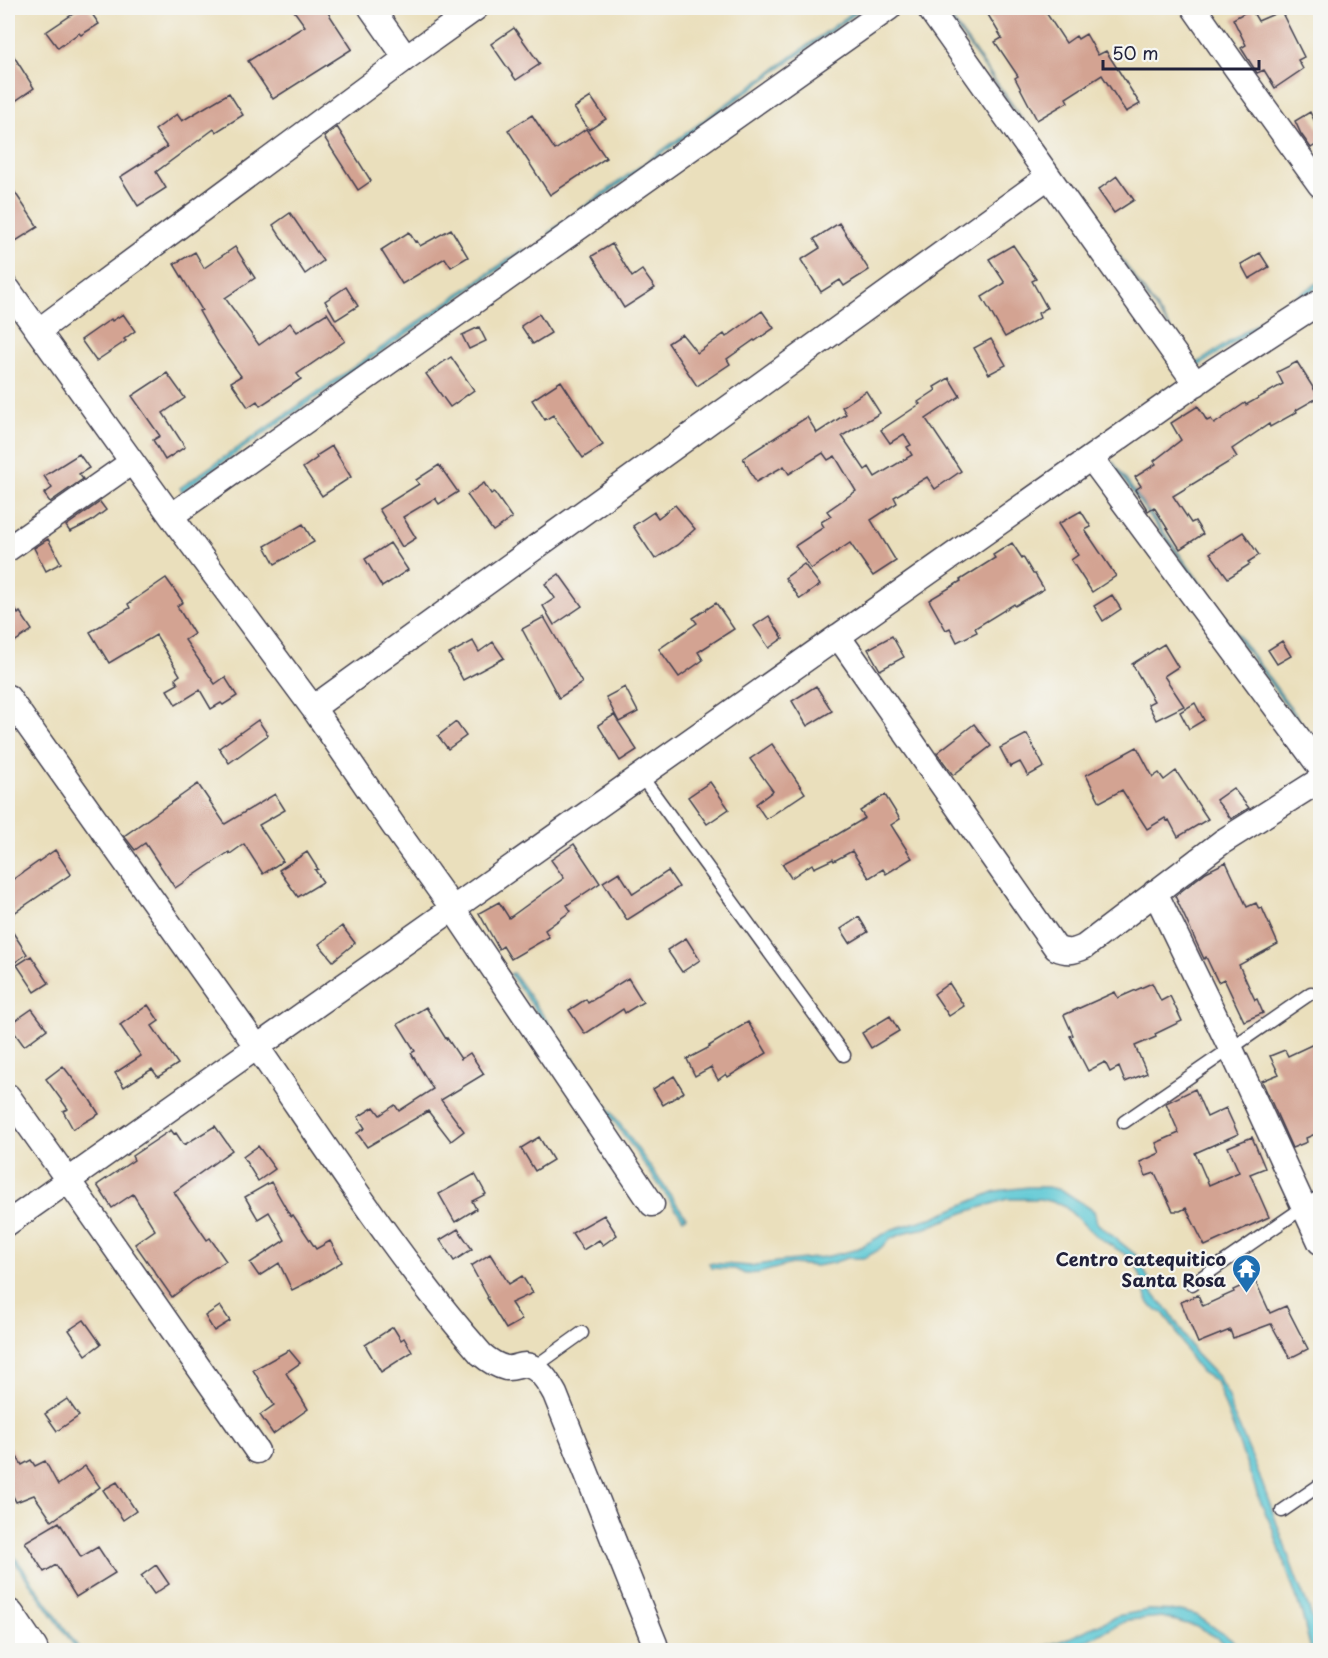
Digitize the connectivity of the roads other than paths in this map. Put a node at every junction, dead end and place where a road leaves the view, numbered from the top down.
1 (371, 8) edge
2 (476, 8) edge
3 (889, 8) edge
4 (929, 8) edge
5 (1194, 8) edge
6 (406, 58) junction
7 (1048, 177) junction
8 (1320, 184) edge
9 (8, 289) edge
10 (1320, 302) edge
11 (38, 331) junction
12 (1196, 384) junction
13 (1091, 458) junction
14 (132, 462) junction
15 (171, 516) junction
16 (8, 549) edge
17 (838, 636) junction
18 (8, 697) edge
19 (314, 708) junction
20 (1320, 767) edge
21 (641, 776) junction
22 (1320, 780) edge
23 (1155, 891) junction
24 (453, 909) junction
25 (1311, 993) dead end
26 (257, 1047) junction
27 (1232, 1049) junction
28 (844, 1055) dead end
29 (8, 1096) edge
30 (1124, 1122) dead end
31 (68, 1180) junction
32 (1312, 1202) edge
33 (652, 1204) dead end
34 (8, 1223) edge
35 (1320, 1242) edge
36 (1192, 1284) dead end
37 (582, 1333) dead end
38 (533, 1368) junction
39 (257, 1451) dead end
40 (1320, 1485) edge
41 (1282, 1511) dead end
42 (8, 1616) edge
43 (655, 1644) dead end
44 (31, 1650) edge

1 - 6 street
2 - 6 street
3 - 15 street
4 - 7 street
5 - 8 street
6 - 11 street
7 - 12 street
7 - 19 street
9 - 11 street
10 - 12 street
11 - 14 street
12 - 13 street
13 - 17 street
13 - 20 street
14 - 15 street
14 - 16 street
15 - 19 street
17 - 21 street
17 - 23 street
18 - 26 street
19 - 24 street
21 - 24 street
21 - 28 lane
22 - 23 street
23 - 27 street
24 - 26 street
24 - 33 street
25 - 27 lane
26 - 31 street
26 - 38 street
27 - 30 lane
27 - 32 street
29 - 31 street
31 - 34 street
31 - 39 street
32 - 35 street
32 - 36 lane
37 - 38 lane
38 - 43 street
40 - 41 lane
42 - 44 highway

